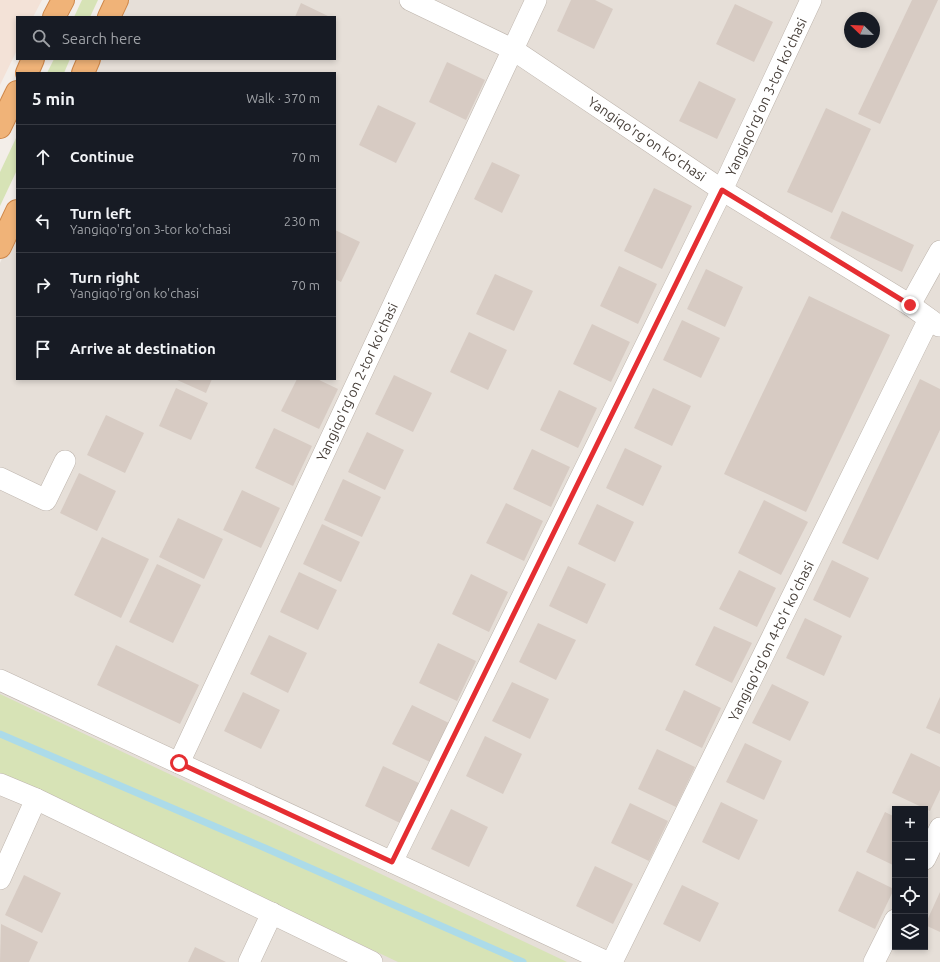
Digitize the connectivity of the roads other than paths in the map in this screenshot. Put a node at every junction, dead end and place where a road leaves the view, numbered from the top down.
1 (63, 0) edge
2 (117, 0) edge
3 (410, 0) edge
4 (536, 0) edge
5 (811, 0) edge
6 (55, 16) edge
7 (109, 16) edge
8 (512, 49) junction
9 (34, 60) edge
10 (89, 60) edge
11 (28, 72) edge
12 (83, 72) edge
13 (16, 94) edge
14 (0, 127) edge
15 (722, 190) junction
16 (16, 213) edge
17 (0, 247) edge
18 (940, 251) edge
19 (910, 305) junction
20 (934, 323) edge
21 (65, 461) dead end
22 (0, 478) edge
23 (0, 680) edge
24 (179, 763) junction
25 (0, 784) edge
26 (36, 799) junction
27 (940, 828) edge
28 (928, 853) edge
29 (392, 862) junction
30 (0, 879) edge
31 (272, 914) junction
32 (892, 926) edge
33 (249, 962) edge
34 (372, 962) edge
35 (607, 962) edge
36 (612, 962) edge
37 (874, 962) edge

1 - 6 highway
2 - 7 highway
3 - 8 street, Yangiqo'rg'on ko'chasi
4 - 8 street, Yangiqo'rg'on 2-tor ko'chasi
5 - 15 street, Yangiqo'rg'on 3-tor ko'chasi
8 - 15 street, Yangiqo'rg'on ko'chasi
8 - 24 street, Yangiqo'rg'on 2-tor ko'chasi
9 - 11 highway
10 - 12 highway
13 - 14 highway
15 - 19 street, Yangiqo'rg'on ko'chasi
15 - 29 street, Yangiqo'rg'on 3-tor ko'chasi
16 - 17 highway
18 - 19 street
19 - 20 street, Yangiqo'rg'on ko'chasi
20 - 36 street, Yangiqo'rg'on 4-to'r ko'chasi
21 - 22 street
23 - 24 street
24 - 29 street
25 - 26 street
26 - 30 street
26 - 31 street
27 - 28 street
29 - 35 street
31 - 33 street
31 - 34 street
32 - 37 street

